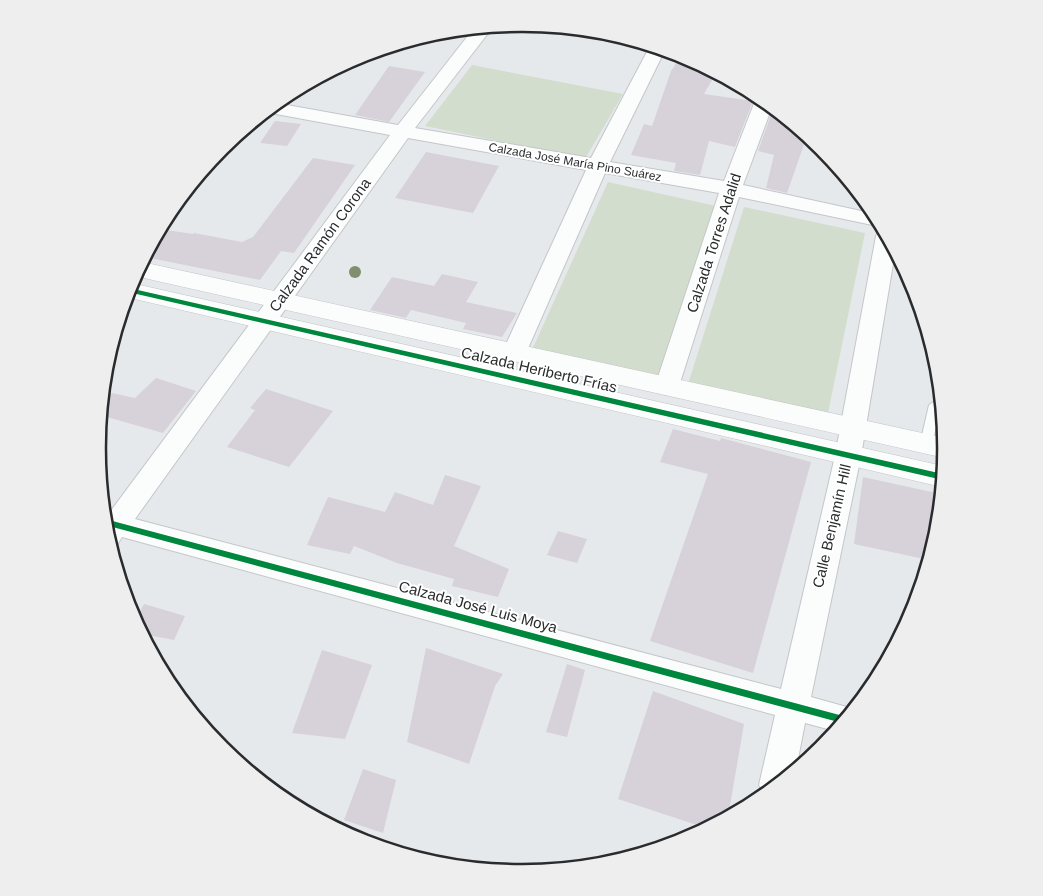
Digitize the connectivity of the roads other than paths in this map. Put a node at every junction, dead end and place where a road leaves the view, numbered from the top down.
1 (478, 35) edge
2 (653, 54) edge
3 (286, 106) edge
4 (761, 109) edge
5 (402, 132) junction
6 (597, 167) junction
7 (731, 189) junction
8 (868, 219) edge
9 (885, 247) edge
10 (146, 271) edge
11 (137, 292) edge
12 (280, 301) junction
13 (264, 322) junction
14 (514, 353) junction
15 (667, 386) junction
16 (935, 414) edge
17 (853, 428) junction
18 (936, 446) edge
19 (848, 456) junction
20 (936, 475) edge
21 (113, 523) edge
22 (114, 529) edge
23 (792, 705) junction
24 (837, 718) edge
25 (778, 774) edge

1 - 5 street, Calzada Ramón Corona
2 - 6 street
3 - 5 street, Calzada José María Pino Suárez
4 - 7 street, Calzada Torres Adalid
5 - 6 street, Calzada José María Pino Suárez
5 - 12 street, Calzada Ramón Corona
6 - 7 street, Calzada José María Pino Suárez
6 - 14 street
7 - 8 street, Calzada José María Pino Suárez
7 - 15 street, Calzada Torres Adalid
9 - 17 street, Calle Benjamín Hill
10 - 12 street, Calzada Heriberto Frías
11 - 13 street, Calzada Heriberto Frías
12 - 13 street, Calzada Ramón Corona
12 - 14 street, Calzada Heriberto Frías
13 - 19 street, Calzada Heriberto Frías
13 - 21 street, Calzada Ramón Corona
14 - 15 street, Calzada Heriberto Frías
15 - 17 street, Calzada Heriberto Frías
16 - 18 lane
17 - 18 street, Calzada Heriberto Frías
17 - 19 street, Calle Benjamín Hill
19 - 20 street, Calzada Heriberto Frías
19 - 23 street, Calle Benjamín Hill
22 - 23 street, Calzada José Luis Moya
23 - 24 street, Calzada José Luis Moya
23 - 25 street, Calle Benjamín Hill

